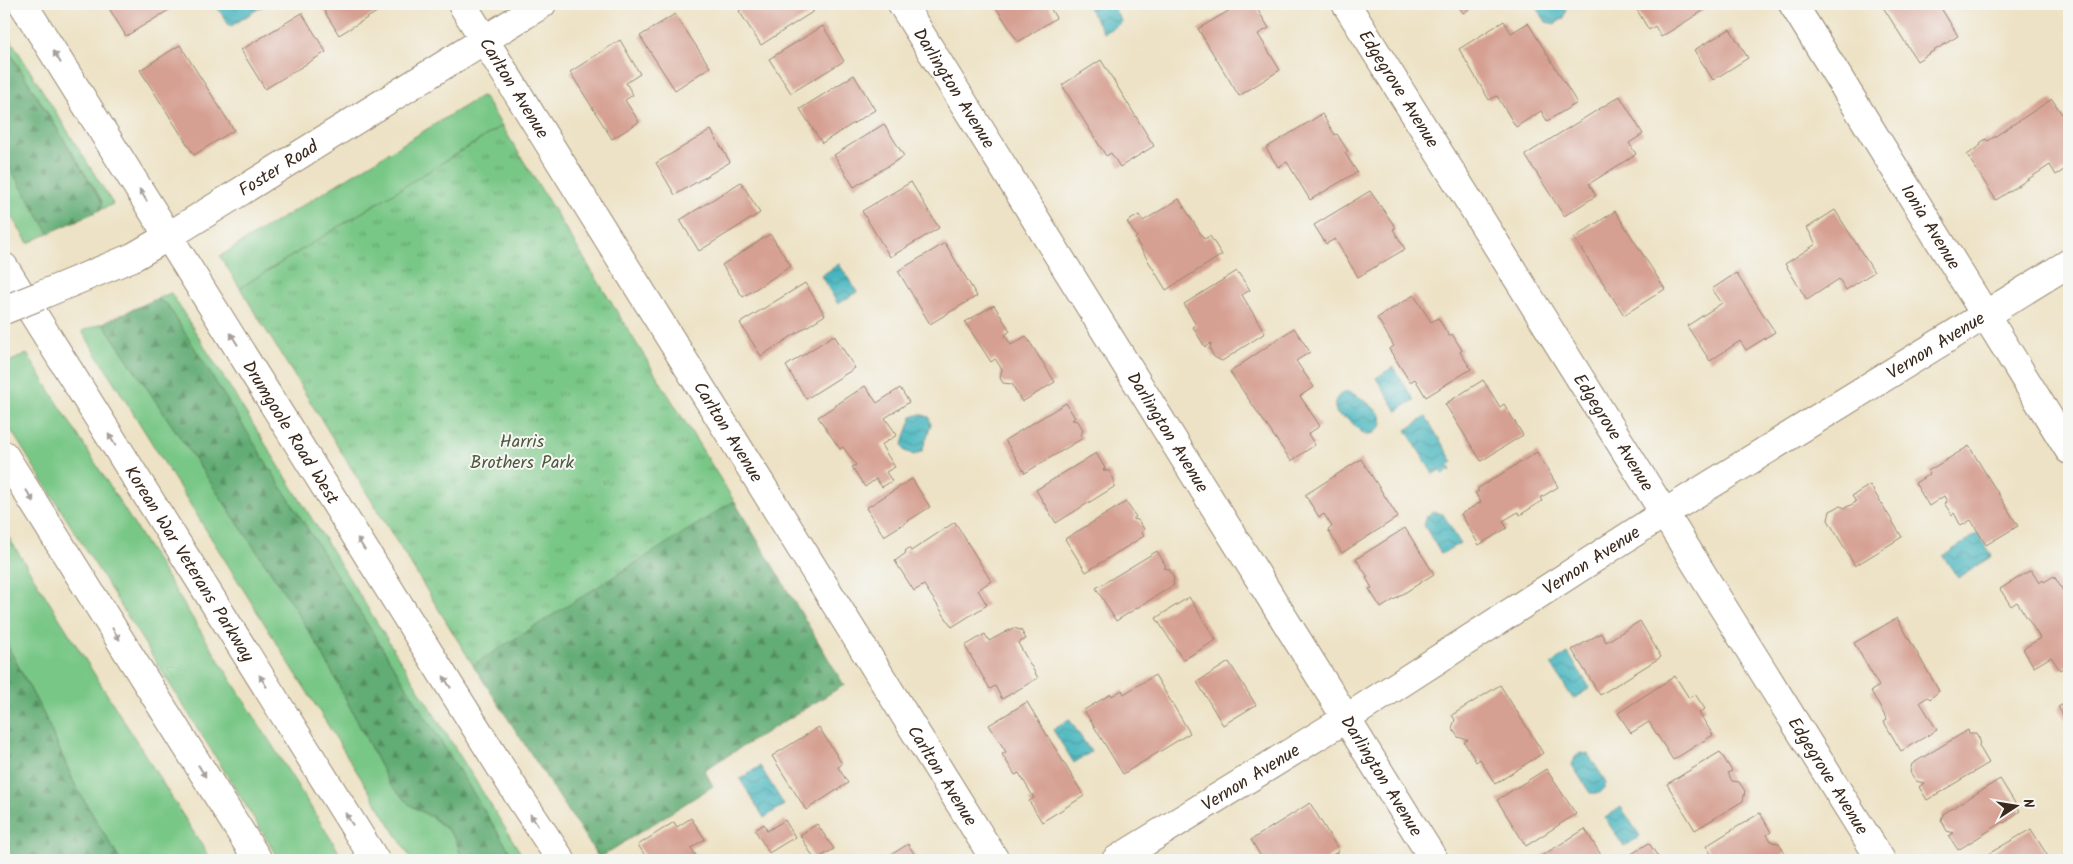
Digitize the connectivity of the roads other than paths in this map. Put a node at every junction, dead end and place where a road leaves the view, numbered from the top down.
1 (23, 4) edge
2 (462, 4) edge
3 (542, 4) edge
4 (902, 4) edge
5 (1346, 4) edge
6 (1792, 4) edge
7 (484, 40) junction
8 (169, 236) junction
9 (2069, 263) edge
10 (4, 267) edge
11 (4, 310) edge
12 (1986, 315) junction
13 (2069, 450) edge
14 (4, 455) edge
15 (1663, 514) junction
16 (1347, 718) junction
17 (258, 860) edge
18 (375, 860) edge
19 (561, 860) edge
20 (995, 860) edge
21 (1116, 860) edge
22 (1434, 860) edge
23 (1881, 860) edge

8 -> 1 main road, Drumgoole Road West
2 - 7 main road, Carlton Avenue
3 - 7 main road, Foster Road
4 - 16 main road, Darlington Avenue
5 - 15 main road, Edgegrove Avenue
6 - 12 main road, Ionia Avenue
7 - 8 main road, Foster Road
7 - 20 main road, Carlton Avenue
8 - 11 main road, Foster Road, bridge
19 -> 8 main road, Drumgoole Road West
9 - 12 main road, Vernon Avenue
18 -> 10 main road, Korean War Veterans Parkway
12 - 13 main road, Ionia Avenue
12 - 15 main road, Vernon Avenue
14 -> 17 main road
15 - 16 main road, Vernon Avenue
15 - 23 main road, Edgegrove Avenue
16 - 21 main road, Vernon Avenue
16 - 22 main road, Darlington Avenue

